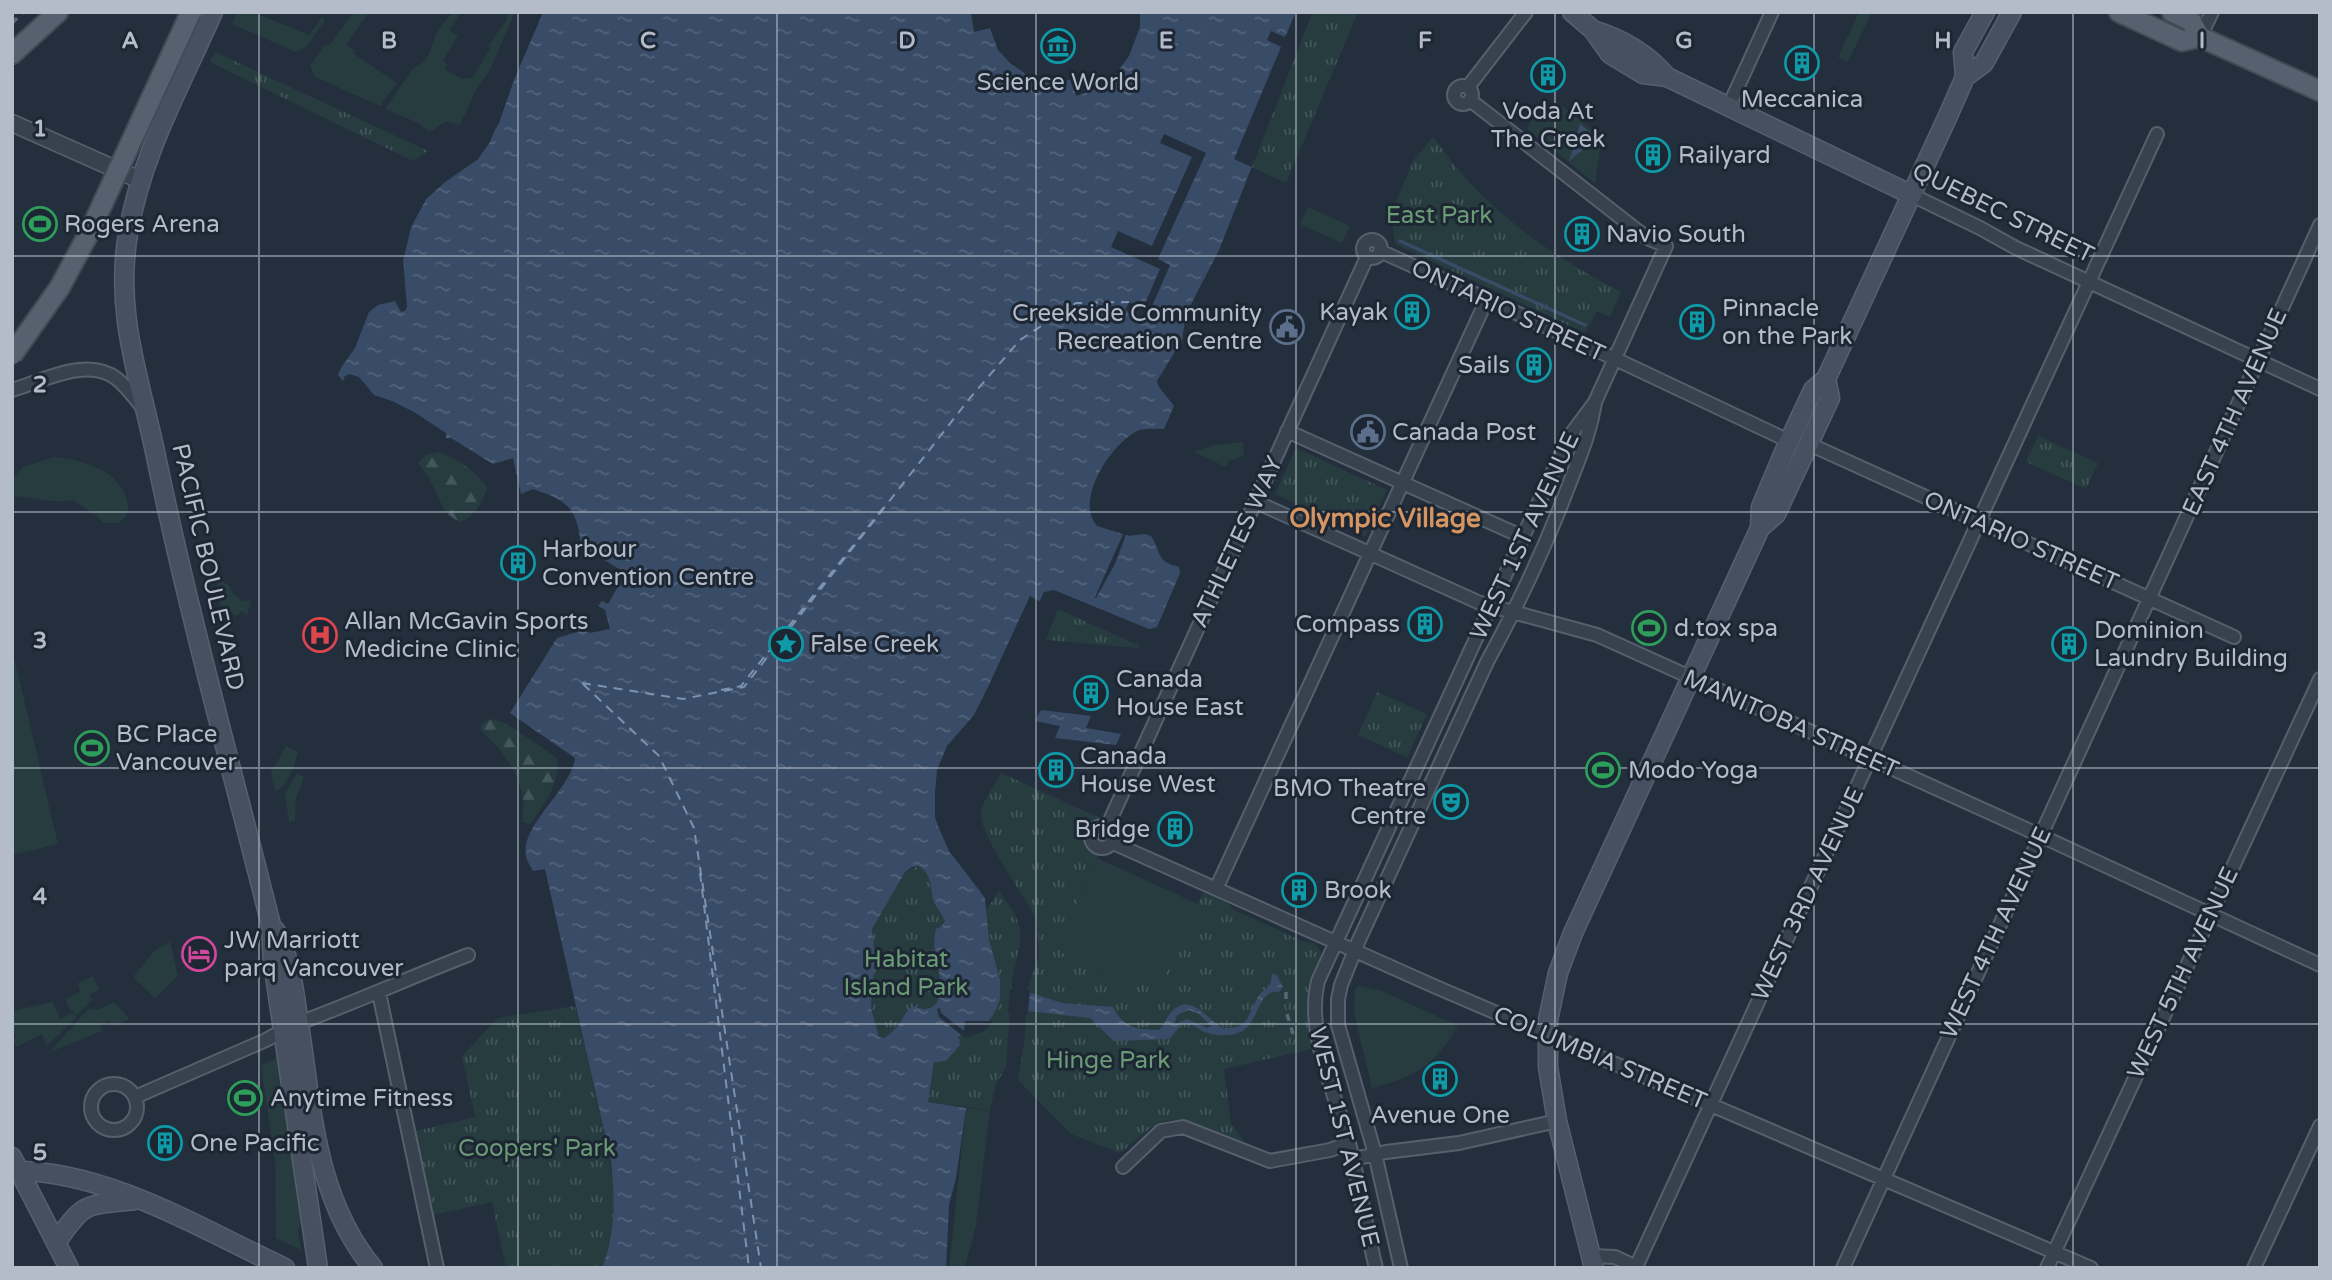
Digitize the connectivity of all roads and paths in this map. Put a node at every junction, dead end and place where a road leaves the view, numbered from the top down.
1 (58, 12) edge
2 (189, 12) edge
3 (1526, 12) edge
4 (1572, 12) edge
5 (1772, 12) edge
6 (1985, 12) edge
7 (2012, 12) edge
8 (2119, 12) edge
9 (2172, 12) edge
10 (2212, 12) edge
11 (210, 18) edge
12 (2200, 37) junction
13 (12, 54) edge
14 (1965, 77) junction
15 (2320, 91) edge
16 (1728, 108) junction
17 (12, 123) edge
18 (2157, 134) dead end
19 (140, 180) junction
20 (1912, 195) junction
21 (2320, 225) edge
22 (1367, 257) joint
23 (2088, 283) junction
24 (1487, 299) junction
25 (12, 355) edge
26 (1615, 360) junction
27 (2257, 360) junction
28 (1826, 379) junction
29 (2320, 389) edge
30 (12, 390) edge
31 (1595, 402) junction
32 (146, 411) junction
33 (1287, 431) junction
34 (1789, 441) junction
35 (1809, 444) junction
36 (1402, 484) junction
37 (1256, 502) junction
38 (1979, 522) junction
39 (1760, 528) junction
40 (1523, 537) junction
41 (1370, 555) junction
42 (2150, 599) junction
43 (1492, 606) junction
44 (1514, 612) junction
45 (2234, 637) dead end
46 (1690, 677) junction
47 (2320, 680) edge
48 (1870, 759) junction
49 (1107, 827) junction
50 (2041, 836) junction
51 (1111, 842) junction
52 (1216, 889) junction
53 (2209, 915) junction
54 (1335, 943) junction
55 (1354, 952) junction
56 (468, 955) dead end
57 (2320, 965) edge
58 (379, 993) junction
59 (295, 1030) junction
60 (1548, 1036) junction
61 (135, 1097) dead end
62 (1711, 1106) junction
63 (1557, 1121) junction
64 (2320, 1126) edge
65 (1349, 1143) junction
66 (1375, 1154) junction
67 (1353, 1159) junction
68 (15, 1166) edge
69 (1123, 1167) dead end
70 (1884, 1180) junction
71 (138, 1200) junction
72 (57, 1243) junction
73 (2055, 1252) junction
74 (1593, 1262) edge
75 (1637, 1267) edge
76 (69, 1268) edge
77 (285, 1268) edge
78 (318, 1268) edge
79 (373, 1268) edge
80 (437, 1268) edge
81 (1376, 1268) edge
82 (1401, 1268) edge
83 (1843, 1268) edge
84 (2047, 1268) edge
85 (2091, 1268) edge
86 (2254, 1268) edge

1 - 13 main road
2 - 11 street
2 - 25 main road, bridge
3 - 26 street
4 - 16 main road, QUEBEC STREET
5 - 16 street
6 - 14 main road
7 - 14 main road
8 - 12 main road
9 - 12 main road
10 - 12 street
11 - 19 main road, PACIFIC BOULEVARD
12 - 15 main road
14 - 20 main road
16 - 20 main road, QUEBEC STREET
17 - 19 street
18 - 23 street, WEST 3RD AVENUE
19 - 32 main road, PACIFIC BOULEVARD
20 - 23 street, QUEBEC STREET
20 - 28 main road
21 - 27 street, EAST 4TH AVENUE
22 - 24 street, ONTARIO STREET
22 - 33 street, ATHLETES WAY
23 - 27 street, QUEBEC STREET
23 - 38 street, WEST 3RD AVENUE
24 - 26 street, ONTARIO STREET
24 - 36 street
26 - 31 street
26 - 34 street, ONTARIO STREET
27 - 29 street, QUEBEC STREET
27 - 42 street, EAST 4TH AVENUE
28 - 34 main road
28 - 35 main road
30 - 32 street
31 - 40 street, WEST 1ST AVENUE
31 - 44 street, WEST 1ST AVENUE
32 - 59 main road, PACIFIC BOULEVARD
33 - 36 street
33 - 37 street, ATHLETES WAY
34 - 39 main road
35 - 38 street, ONTARIO STREET
35 - 39 main road
36 - 40 street
36 - 41 street
37 - 41 street, MANITOBA STREET
37 - 49 street, ATHLETES WAY
38 - 42 street, ONTARIO STREET
38 - 48 street, WEST 3RD AVENUE
39 - 46 main road
40 - 43 street, WEST 1ST AVENUE
41 - 43 street, MANITOBA STREET
41 - 52 street
42 - 45 street, ONTARIO STREET
42 - 50 street, WEST 4TH AVENUE
43 - 44 street, MANITOBA STREET
43 - 54 street, WEST 1ST AVENUE
44 - 46 street, MANITOBA STREET
44 - 55 street, WEST 1ST AVENUE
46 - 48 street, MANITOBA STREET
46 - 60 main road
47 - 53 street, WEST 5TH AVENUE
48 - 50 street, MANITOBA STREET
48 - 62 street, WEST 3RD AVENUE
49 - 51 street
49 - 51 street
50 - 53 street, MANITOBA STREET
50 - 70 street, WEST 4TH AVENUE
51 - 52 street, COLUMBIA STREET
52 - 54 street, COLUMBIA STREET
53 - 57 street, MANITOBA STREET
53 - 73 street, WEST 5TH AVENUE
54 - 55 street, COLUMBIA STREET
54 - 65 street, WEST 1ST AVENUE
55 - 60 street, COLUMBIA STREET
55 - 66 street, WEST 1ST AVENUE
56 - 58 street
58 - 59 street
58 - 80 street
59 - 61 street
59 - 78 main road
59 - 79 main road
60 - 62 street, COLUMBIA STREET
60 - 63 main road
62 - 70 street, COLUMBIA STREET
62 - 75 street, WEST 3RD AVENUE
63 - 66 street
63 - 74 main road
64 - 86 street
65 - 67 street, WEST 1ST AVENUE
65 - 69 street
66 - 67 street
66 - 82 street, WEST 1ST AVENUE
67 - 81 street, WEST 1ST AVENUE
68 - 71 main road
68 - 72 main road
70 - 73 street, COLUMBIA STREET
70 - 83 street, WEST 4TH AVENUE
71 - 72 main road
71 - 77 main road
72 - 76 main road
73 - 84 street, WEST 5TH AVENUE
73 - 85 street, COLUMBIA STREET
74 - 75 street

